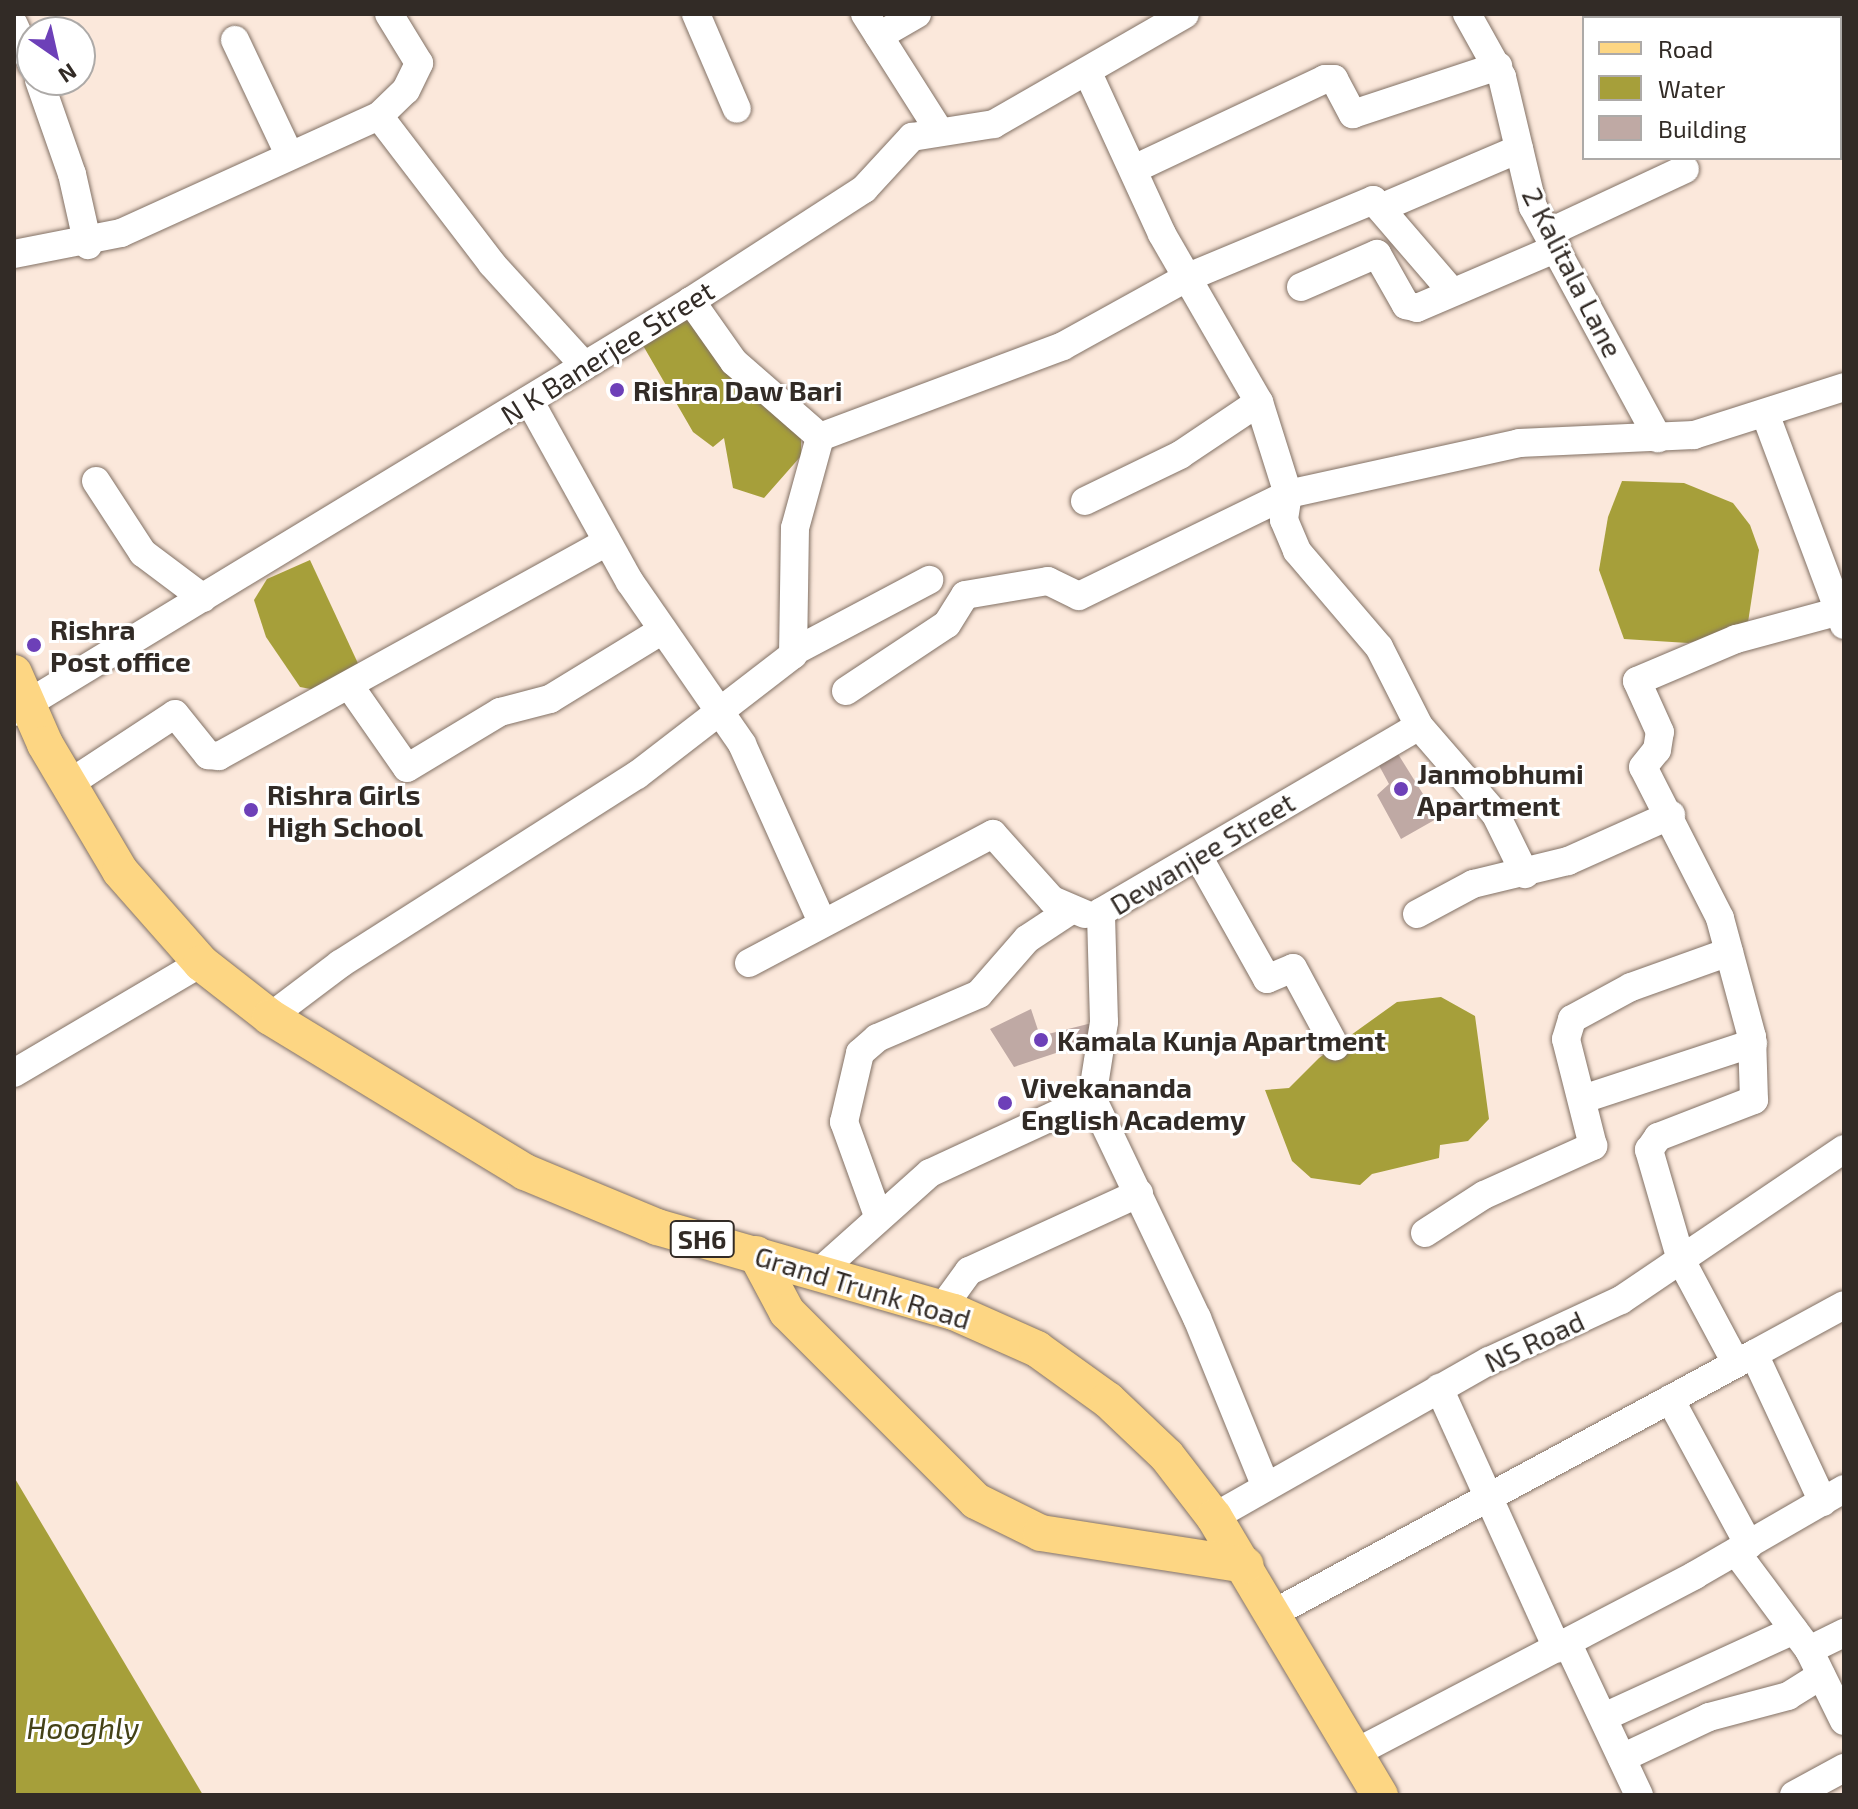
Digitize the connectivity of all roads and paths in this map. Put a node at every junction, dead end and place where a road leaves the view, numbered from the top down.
1 (389, 14) edge
2 (696, 14) edge
3 (917, 14) edge
4 (1185, 14) edge
5 (1467, 14) edge
6 (872, 25) edge
7 (235, 40) dead end
8 (1498, 66) junction
9 (1088, 73) junction
10 (45, 96) edge
11 (737, 109) dead end
12 (379, 116) junction
13 (938, 129) junction
14 (1519, 149) junction
15 (289, 154) junction
16 (1134, 169) junction
17 (1685, 169) dead end
18 (1383, 207) junction
19 (1553, 240) junction
20 (88, 245) junction
21 (14, 254) edge
22 (1186, 278) junction
23 (1301, 287) dead end
24 (1452, 292) junction
25 (691, 301) junction
26 (583, 364) junction
27 (1844, 387) edge
28 (529, 400) junction
29 (1259, 402) junction
30 (1766, 416) junction
31 (820, 437) junction
32 (1658, 438) junction
33 (96, 481) dead end
34 (1085, 501) dead end
35 (1286, 507) junction
36 (607, 542) junction
37 (929, 580) dead end
38 (203, 598) junction
39 (1842, 618) edge
40 (661, 631) junction
41 (795, 651) junction
42 (349, 685) junction
43 (846, 691) dead end
44 (18, 697) edge
45 (721, 716) junction
46 (1419, 726) junction
47 (67, 785) junction
48 (1671, 815) junction
49 (1198, 856) junction
50 (1525, 874) junction
51 (1068, 912) junction
52 (1417, 914) dead end
53 (1098, 916) junction
54 (821, 920) junction
55 (1729, 952) junction
56 (201, 963) junction
57 (749, 963) dead end
58 (270, 1017) junction
59 (1753, 1043) junction
60 (1335, 1046) dead end
61 (14, 1073) edge
62 (1092, 1098) junction
63 (1583, 1099) junction
64 (1844, 1149) edge
65 (1139, 1193) junction
66 (877, 1213) junction
67 (1425, 1233) dead end
68 (756, 1254) junction
69 (1681, 1260) junction
70 (818, 1273) junction
71 (1844, 1305) edge
72 (942, 1308) junction
73 (1745, 1358) junction
74 (1439, 1388) junction
75 (1670, 1399) junction
76 (1265, 1485) junction
77 (1490, 1496) junction
78 (1834, 1496) edge
79 (1214, 1517) junction
80 (1743, 1548) junction
81 (1246, 1565) junction
82 (1276, 1612) junction
83 (1844, 1633) edge
84 (1562, 1645) junction
85 (1808, 1652) junction
86 (1604, 1717) junction
87 (1844, 1721) edge
88 (1355, 1753) junction
89 (1622, 1758) junction
90 (1844, 1768) edge
91 (1380, 1795) edge
92 (1639, 1795) edge
93 (1794, 1795) edge

1 - 12 street
2 - 11 street
3 - 6 street
4 - 9 street, N K Banerjee Street
5 - 8 street, 2 Kalitala Lane
6 - 13 street
7 - 15 street
8 - 14 street, 2 Kalitala Lane
8 - 16 street
9 - 13 street, N K Banerjee Street
9 - 16 street
10 - 20 street
12 - 15 street
12 - 26 street
13 - 25 street, N K Banerjee Street
14 - 18 street
14 - 19 street, 2 Kalitala Lane
15 - 20 street
16 - 22 street
17 - 19 street
18 - 22 street
18 - 24 street
19 - 24 street
19 - 32 street, 2 Kalitala Lane
20 - 21 street
22 - 29 street
22 - 31 street
23 - 24 street
25 - 26 street, N K Banerjee Street
25 - 31 street
26 - 28 street, N K Banerjee Street
27 - 30 street
28 - 36 street
28 - 38 street, N K Banerjee Street
29 - 34 street
29 - 35 street
30 - 32 street
30 - 39 street
31 - 41 street
32 - 35 street
33 - 38 street
35 - 43 street
35 - 46 street
36 - 40 street
36 - 42 street
37 - 41 street
38 - 44 street, N K Banerjee Street
39 - 48 street
40 - 42 street
40 - 45 street
41 - 45 street
42 - 47 street
44 - 47 main road, Grand Trunk Road / SH6
45 - 54 street
45 - 58 street
46 - 49 street, Dewanjee Street
46 - 50 street
47 - 56 main road, Grand Trunk Road / SH6
48 - 50 street
48 - 55 street
49 - 53 street, Dewanjee Street
49 - 60 street
50 - 52 street
51 - 53 street
51 - 54 street
51 - 66 street
53 - 62 street, Dewanjee Street
54 - 57 street
55 - 59 street
55 - 63 street
56 - 58 main road, Grand Trunk Road / SH6
56 - 61 street
58 - 68 main road, Grand Trunk Road / SH6
59 - 63 street
59 - 69 street
62 - 65 street
62 - 66 street
63 - 67 street
64 - 69 street, NS Road
65 - 72 street
65 - 76 street
66 - 70 street
68 - 70 main road, Grand Trunk Road / SH6
68 - 81 main road
69 - 73 street
69 - 74 street, NS Road
70 - 72 main road, Grand Trunk Road / SH6
71 - 73 street
72 - 79 main road, Grand Trunk Road / SH6
73 - 75 street
73 - 78 street
74 - 76 street, NS Road
74 - 77 street
75 - 77 street
75 - 80 street
76 - 79 street, NS Road
77 - 82 street
77 - 84 street
78 - 80 street
79 - 81 main road, Grand Trunk Road / SH6
80 - 84 street
80 - 85 street
81 - 82 main road, Grand Trunk Road / SH6
82 - 88 main road, Grand Trunk Road / SH6
83 - 85 street
84 - 86 street
84 - 88 street
85 - 86 street
85 - 87 street
85 - 89 street
86 - 89 street
88 - 91 main road, Grand Trunk Road / SH6
89 - 92 street
90 - 93 street

